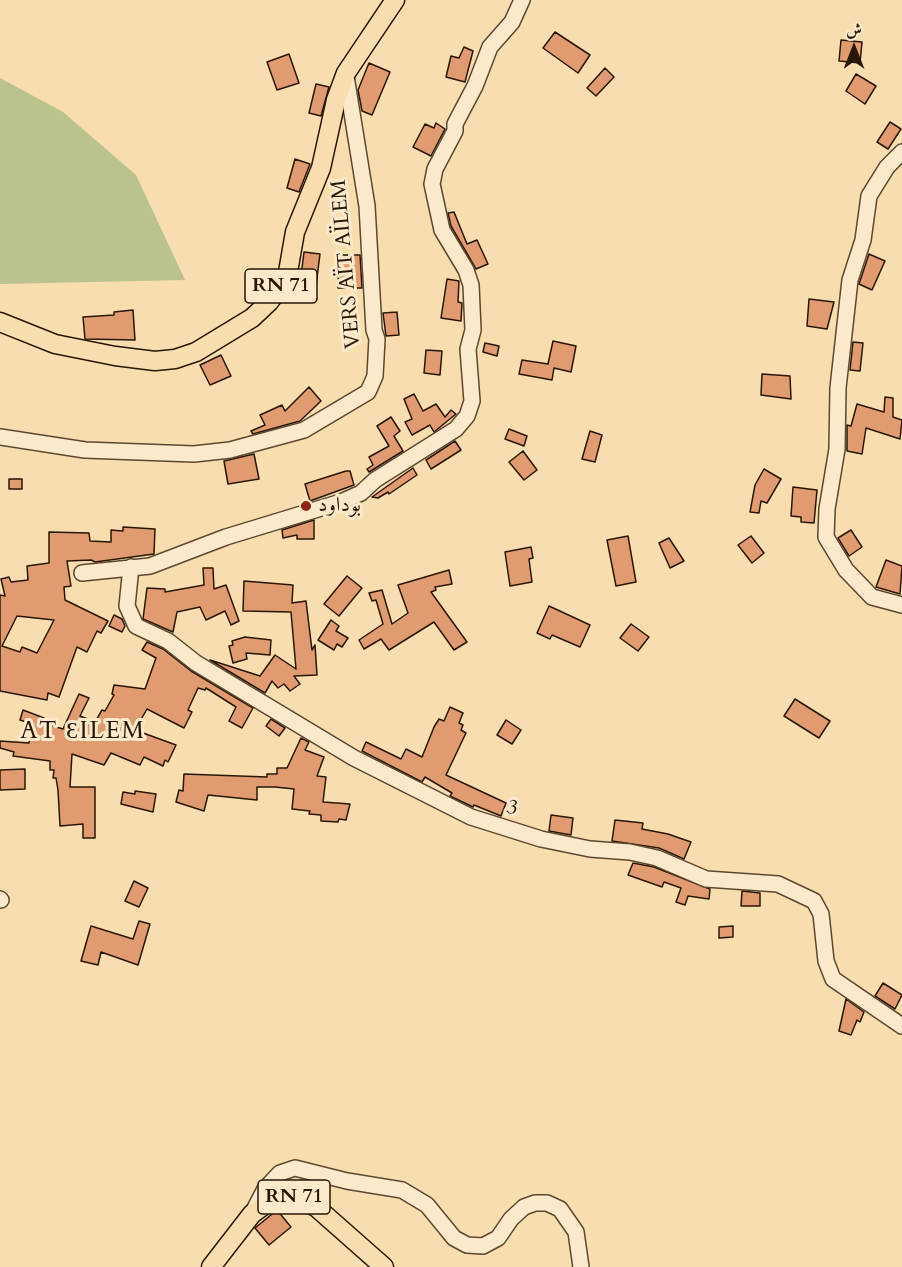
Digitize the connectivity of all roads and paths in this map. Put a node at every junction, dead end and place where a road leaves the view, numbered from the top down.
1 (395, 0) edge
2 (522, 0) edge
3 (346, 73) junction
4 (902, 152) edge
5 (0, 322) edge
6 (0, 437) edge
7 (130, 567) junction
8 (82, 573) dead end
9 (902, 605) edge
10 (902, 1026) edge
11 (252, 1214) junction
12 (211, 1267) edge
13 (384, 1267) edge
14 (581, 1267) edge

1 - 3 main road, RN 71
2 - 7 street
3 - 5 main road, RN 71
3 - 6 street, VERS AÏT AÏLEM
4 - 9 street
7 - 8 street
7 - 10 street, 3
11 - 12 main road, RN 71
11 - 13 main road, RN 71
11 - 14 street

